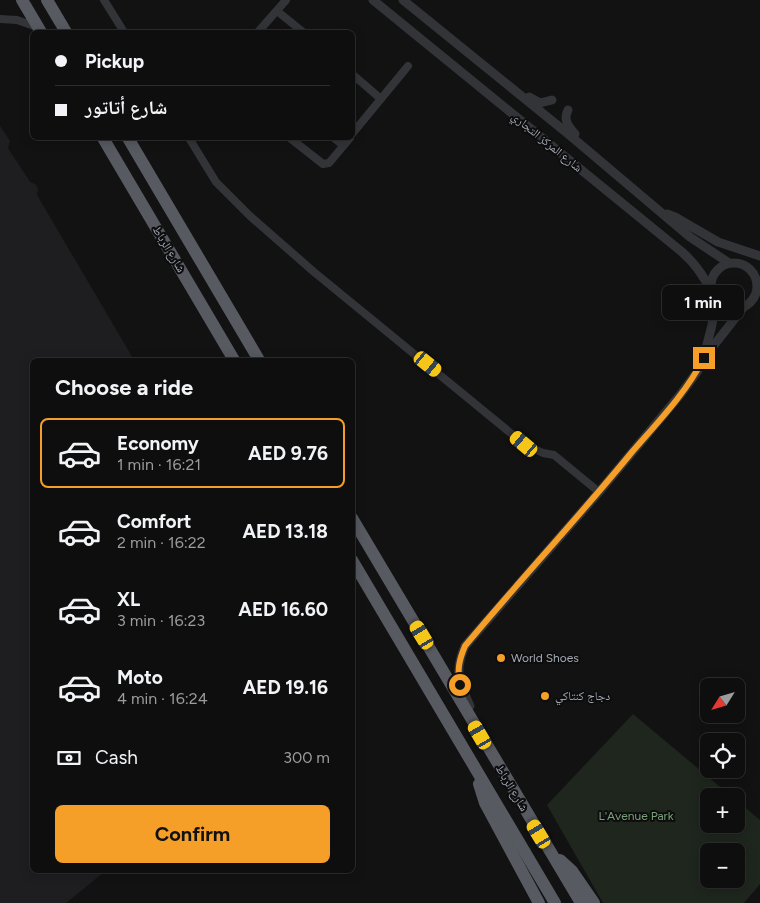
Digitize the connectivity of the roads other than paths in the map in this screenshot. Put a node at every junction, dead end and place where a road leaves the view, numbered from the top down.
1 (22, 0) edge
2 (47, 0) edge
3 (104, 0) edge
4 (286, 0) edge
5 (373, 0) edge
6 (403, 0) edge
7 (277, 11) junction
8 (0, 19) edge
9 (39, 30) edge
10 (65, 30) edge
11 (123, 30) edge
12 (260, 30) edge
13 (300, 30) edge
14 (408, 66) dead end
15 (355, 77) edge
16 (512, 88) junction
17 (381, 99) junction
18 (552, 100) dead end
19 (568, 110) dead end
20 (355, 130) edge
21 (104, 140) edge
22 (129, 140) edge
23 (190, 140) edge
24 (293, 140) edge
25 (337, 140) edge
26 (348, 140) edge
27 (343, 145) junction
28 (591, 153) junction
29 (662, 213) junction
30 (760, 256) edge
31 (729, 263) junction
32 (755, 270) edge
33 (713, 296) junction
34 (760, 297) edge
35 (747, 306) junction
36 (233, 358) edge
37 (258, 358) edge
38 (704, 358) junction
39 (599, 492) junction
40 (355, 523) edge
41 (355, 565) edge
42 (490, 752) junction
43 (471, 761) junction
44 (549, 850) junction
45 (540, 903) edge
46 (555, 903) edge
47 (581, 903) edge
48 (594, 903) edge

1 - 9 highway
2 - 10 highway
3 - 11 street
4 - 7 street
5 - 33 street, شارع المركز التجاري
6 - 16 street, شارع المركز التجاري
7 - 12 street
7 - 13 street
8 - 9 street
14 - 17 street
15 - 17 street
16 - 18 street
16 - 28 street, شارع المركز التجاري
17 - 20 street
19 - 28 street
21 - 36 highway, شارع الرباط
22 - 37 highway, شارع الرباط
23 - 39 street
24 - 27 street
25 - 27 street
26 - 27 street
28 - 29 street, شارع المركز التجاري
29 - 30 street
29 - 31 street, شارع المركز التجاري
31 - 32 street
31 - 33 street
32 - 35 street
33 - 35 street
33 - 38 street
34 - 35 street
35 - 38 street
38 - 39 street
39 - 42 street
40 - 42 highway, شارع الرباط
41 - 43 highway, شارع الرباط
42 - 44 highway, شارع الرباط
43 - 45 highway
43 - 46 highway, شارع الرباط
44 - 47 highway, شارع الرباط
44 - 48 highway

